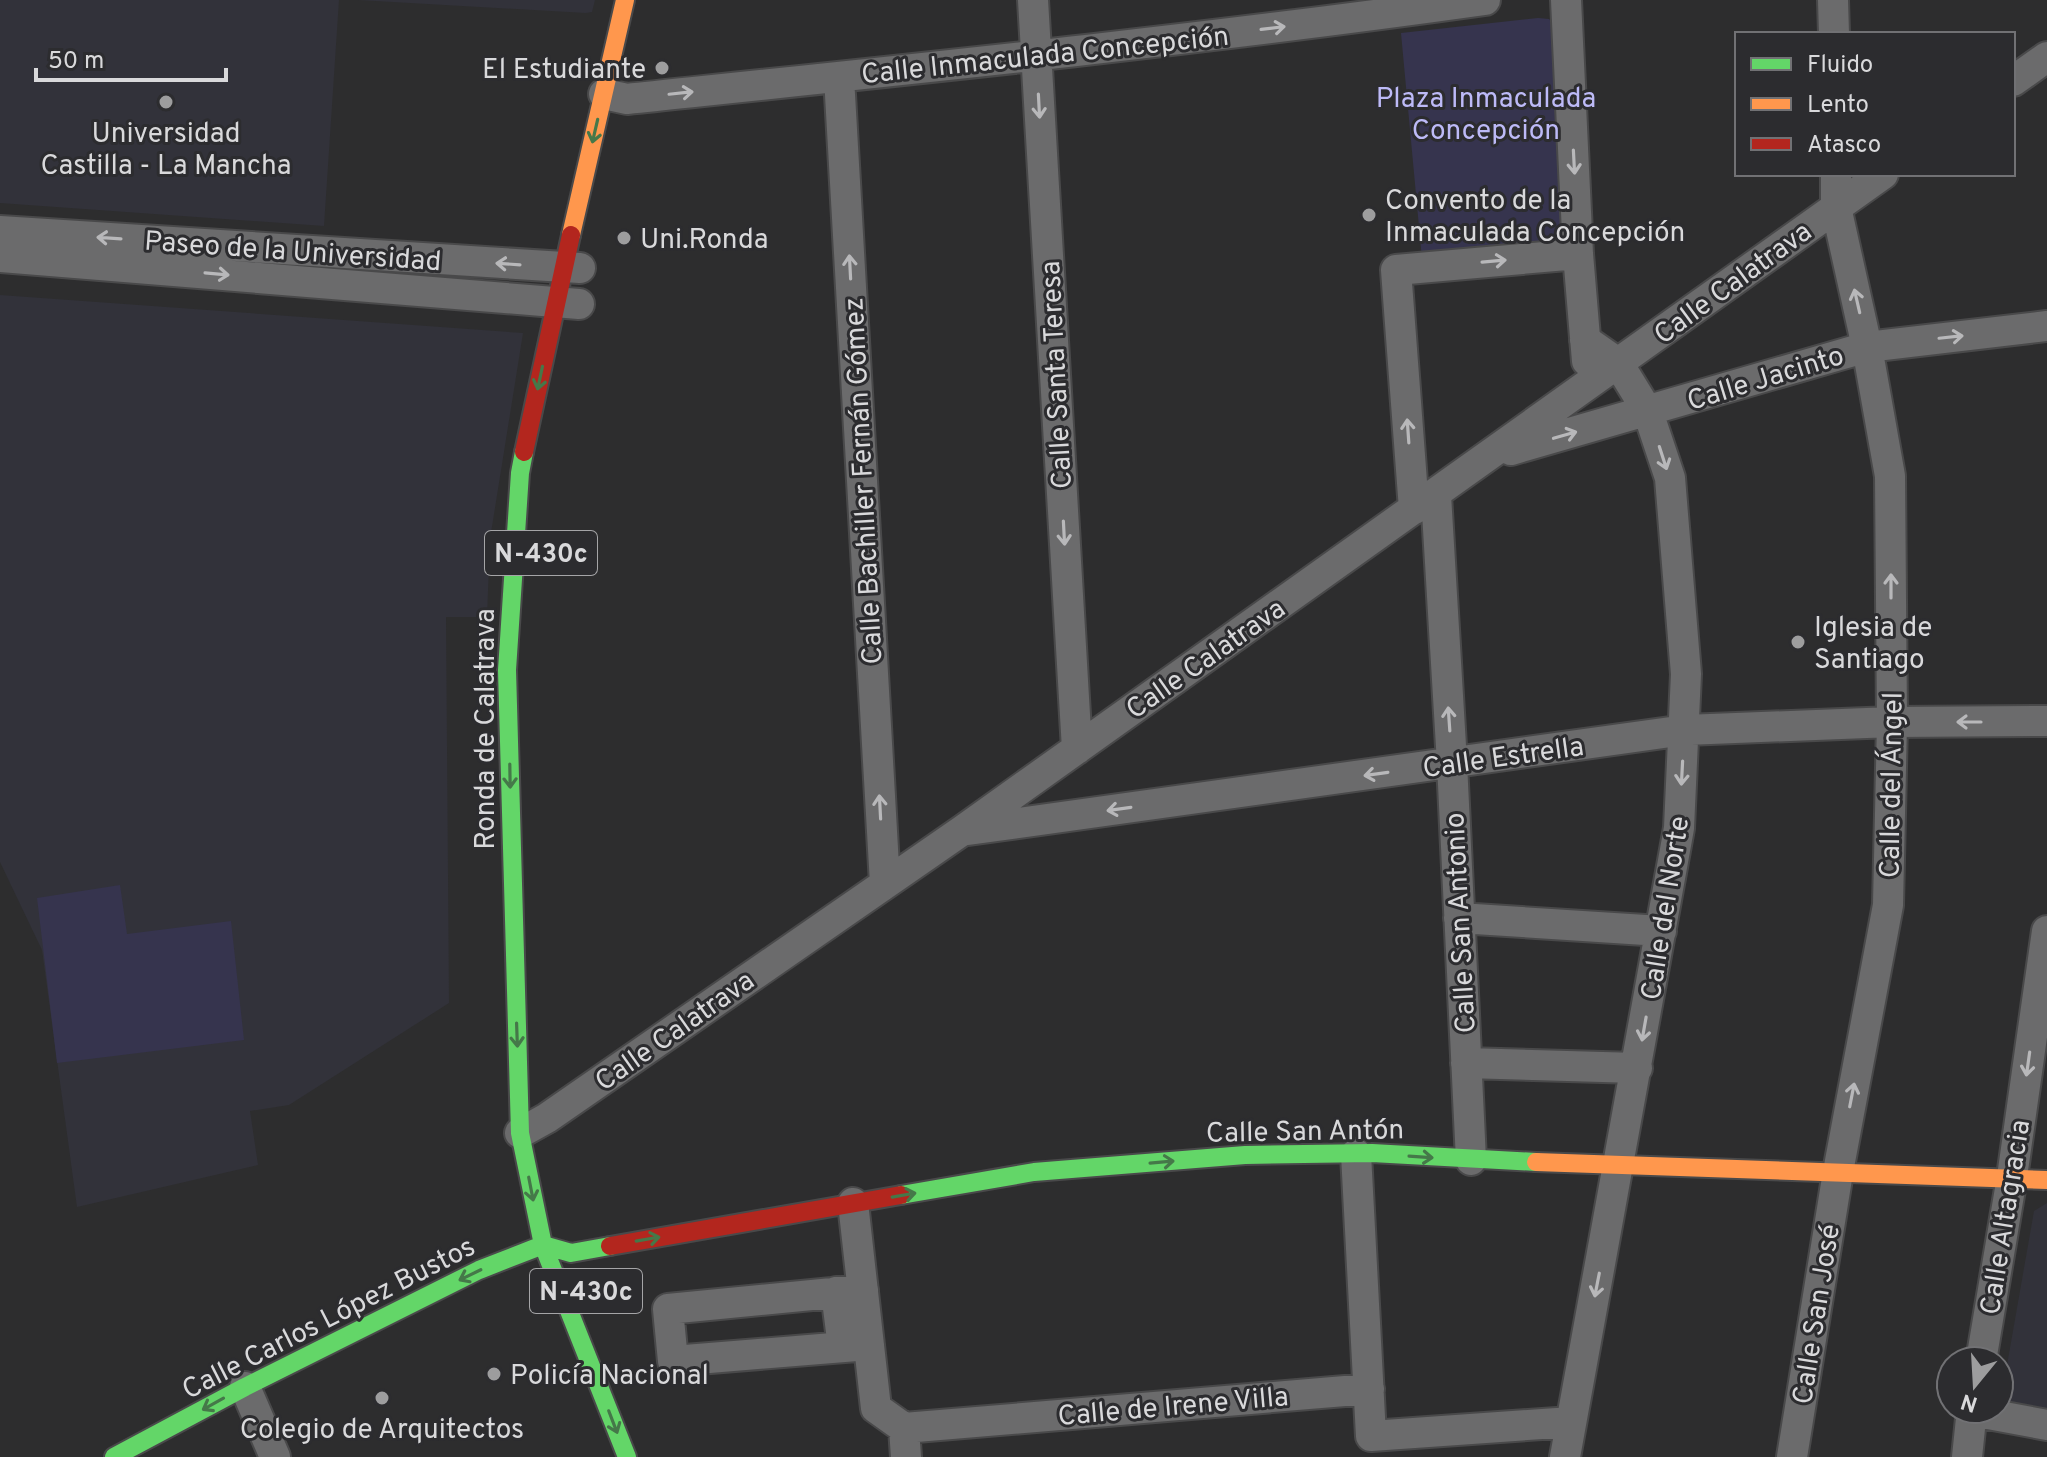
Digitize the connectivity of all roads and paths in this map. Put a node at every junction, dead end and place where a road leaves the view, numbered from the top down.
1 (625, 0) edge
2 (1033, 0) edge
3 (1485, 0) edge
4 (1566, 0) edge
5 (1833, 0) edge
6 (1361, 9) edge
7 (1834, 32) edge
8 (1036, 57) junction
9 (2047, 57) edge
10 (839, 77) junction
11 (2015, 80) edge
12 (621, 98) junction
13 (1836, 176) edge
14 (1880, 176) edge
15 (1836, 207) junction
16 (0, 231) edge
17 (1578, 254) junction
18 (0, 257) edge
19 (580, 264) junction
20 (570, 310) junction
21 (2047, 326) edge
22 (1585, 340) junction
23 (1867, 347) junction
24 (1618, 363) junction
25 (1589, 384) junction
26 (1648, 412) junction
27 (1490, 456) junction
28 (1425, 502) junction
29 (2047, 721) edge
30 (1892, 722) junction
31 (1685, 730) junction
32 (1077, 749) junction
33 (1452, 763) junction
34 (963, 830) junction
35 (885, 884) junction
36 (1459, 918) junction
37 (1661, 931) junction
38 (2047, 931) edge
39 (1466, 1063) junction
40 (1637, 1068) junction
41 (541, 1122) junction
42 (1356, 1154) junction
43 (1471, 1160) junction
44 (1620, 1165) junction
45 (1838, 1172) junction
46 (2012, 1177) junction
47 (2047, 1180) edge
48 (853, 1203) junction
49 (543, 1245) junction
50 (850, 1291) junction
51 (1984, 1345) edge
52 (856, 1346) junction
53 (245, 1387) junction
54 (1369, 1389) junction
55 (2015, 1419) edge
56 (1571, 1422) junction
57 (1970, 1425) edge
58 (2047, 1425) edge
59 (905, 1443) edge
60 (152, 1450) edge
61 (114, 1457) edge
62 (275, 1457) edge
63 (627, 1457) edge
64 (1565, 1457) edge
65 (1792, 1457) edge
66 (1967, 1457) edge

1 - 12 main road, Ronda de Calatrava / N-430c
2 - 8 street, Calle Santa Teresa
3 - 6 street, Calle Inmaculada Concepción
4 -> 17 street
5 - 7 street
8 -> 6 street, Calle Inmaculada Concepción
8 - 10 street, Calle Inmaculada Concepción
8 -> 32 street, Calle Santa Teresa
9 - 11 street
12 -> 10 street, Calle Inmaculada Concepción
35 -> 10 street, Calle Bachiller Fernán Gómez
12 -> 19 main road, Ronda de Calatrava / N-430c
13 - 15 street, Calle del Ángel
14 - 15 street, Calle Calatrava
23 -> 15 street, Calle del Ángel
15 - 24 street, Calle Calatrava
19 -> 16 street, Paseo de la Universidad
17 - 22 street
28 -> 17 street, Calle San Antonio
18 -> 20 street, Paseo de la Universidad
19 - 20 main road, Ronda de Calatrava / N-430c
20 -> 41 main road, Ronda de Calatrava / N-430c
23 -> 21 street, Calle Jacinto
22 - 24 street
22 - 25 street
23 - 26 street, Calle Jacinto
30 -> 23 street, Calle del Ángel
24 - 25 street, Calle Calatrava
24 - 26 street, Calle del Norte
25 - 27 street, Calle Calatrava
27 -> 26 street, Calle Jacinto
26 -> 31 street, Calle del Norte
27 - 28 street, Calle Calatrava
28 - 32 street, Calle Calatrava
33 -> 28 street, Calle San Antonio
29 -> 30 street, Calle Estrella
30 - 31 street, Calle Estrella
45 -> 30 street, Calle del Ángel
31 - 33 street, Calle Estrella
31 -> 37 street, Calle del Norte
32 - 34 street, Calle Calatrava
33 -> 34 street, Calle Estrella
33 - 36 street, Calle San Antonio
34 - 35 street, Calle Calatrava
35 - 41 street, Calle Calatrava
36 - 37 street
36 - 39 street, Calle San Antonio
37 -> 40 street, Calle del Norte
38 -> 46 street, Calle Altagracia
39 - 40 street
39 - 43 street, Calle San Antonio
40 - 44 street, Calle del Norte
41 -> 49 main road, N-430c
42 -> 43 main road, Calle San Antón
48 -> 42 main road, Calle San Antón
42 - 54 street
43 - 44 main road, Calle San Antón
44 - 45 main road, Calle San Antón
44 -> 56 street, Calle del Norte
45 - 46 main road, Calle San Antón
45 - 65 street, Calle San José
46 - 47 main road, Calle San Antón
46 - 51 street, Calle Altagracia
49 -> 48 main road, Calle San Antón
48 - 50 street
49 -> 53 main road, Calle Carlos López Bustos
49 -> 63 main road, N-430c
50 - 52 street
50 - 52 street
52 - 59 street
53 -> 60 main road, Calle Carlos López Bustos
53 - 62 street
54 - 56 street
54 - 59 street, Calle de Irene Villa
55 - 58 street
56 - 64 street, Calle del Norte
57 - 66 street
60 - 61 main road, Calle Carlos López Bustos

